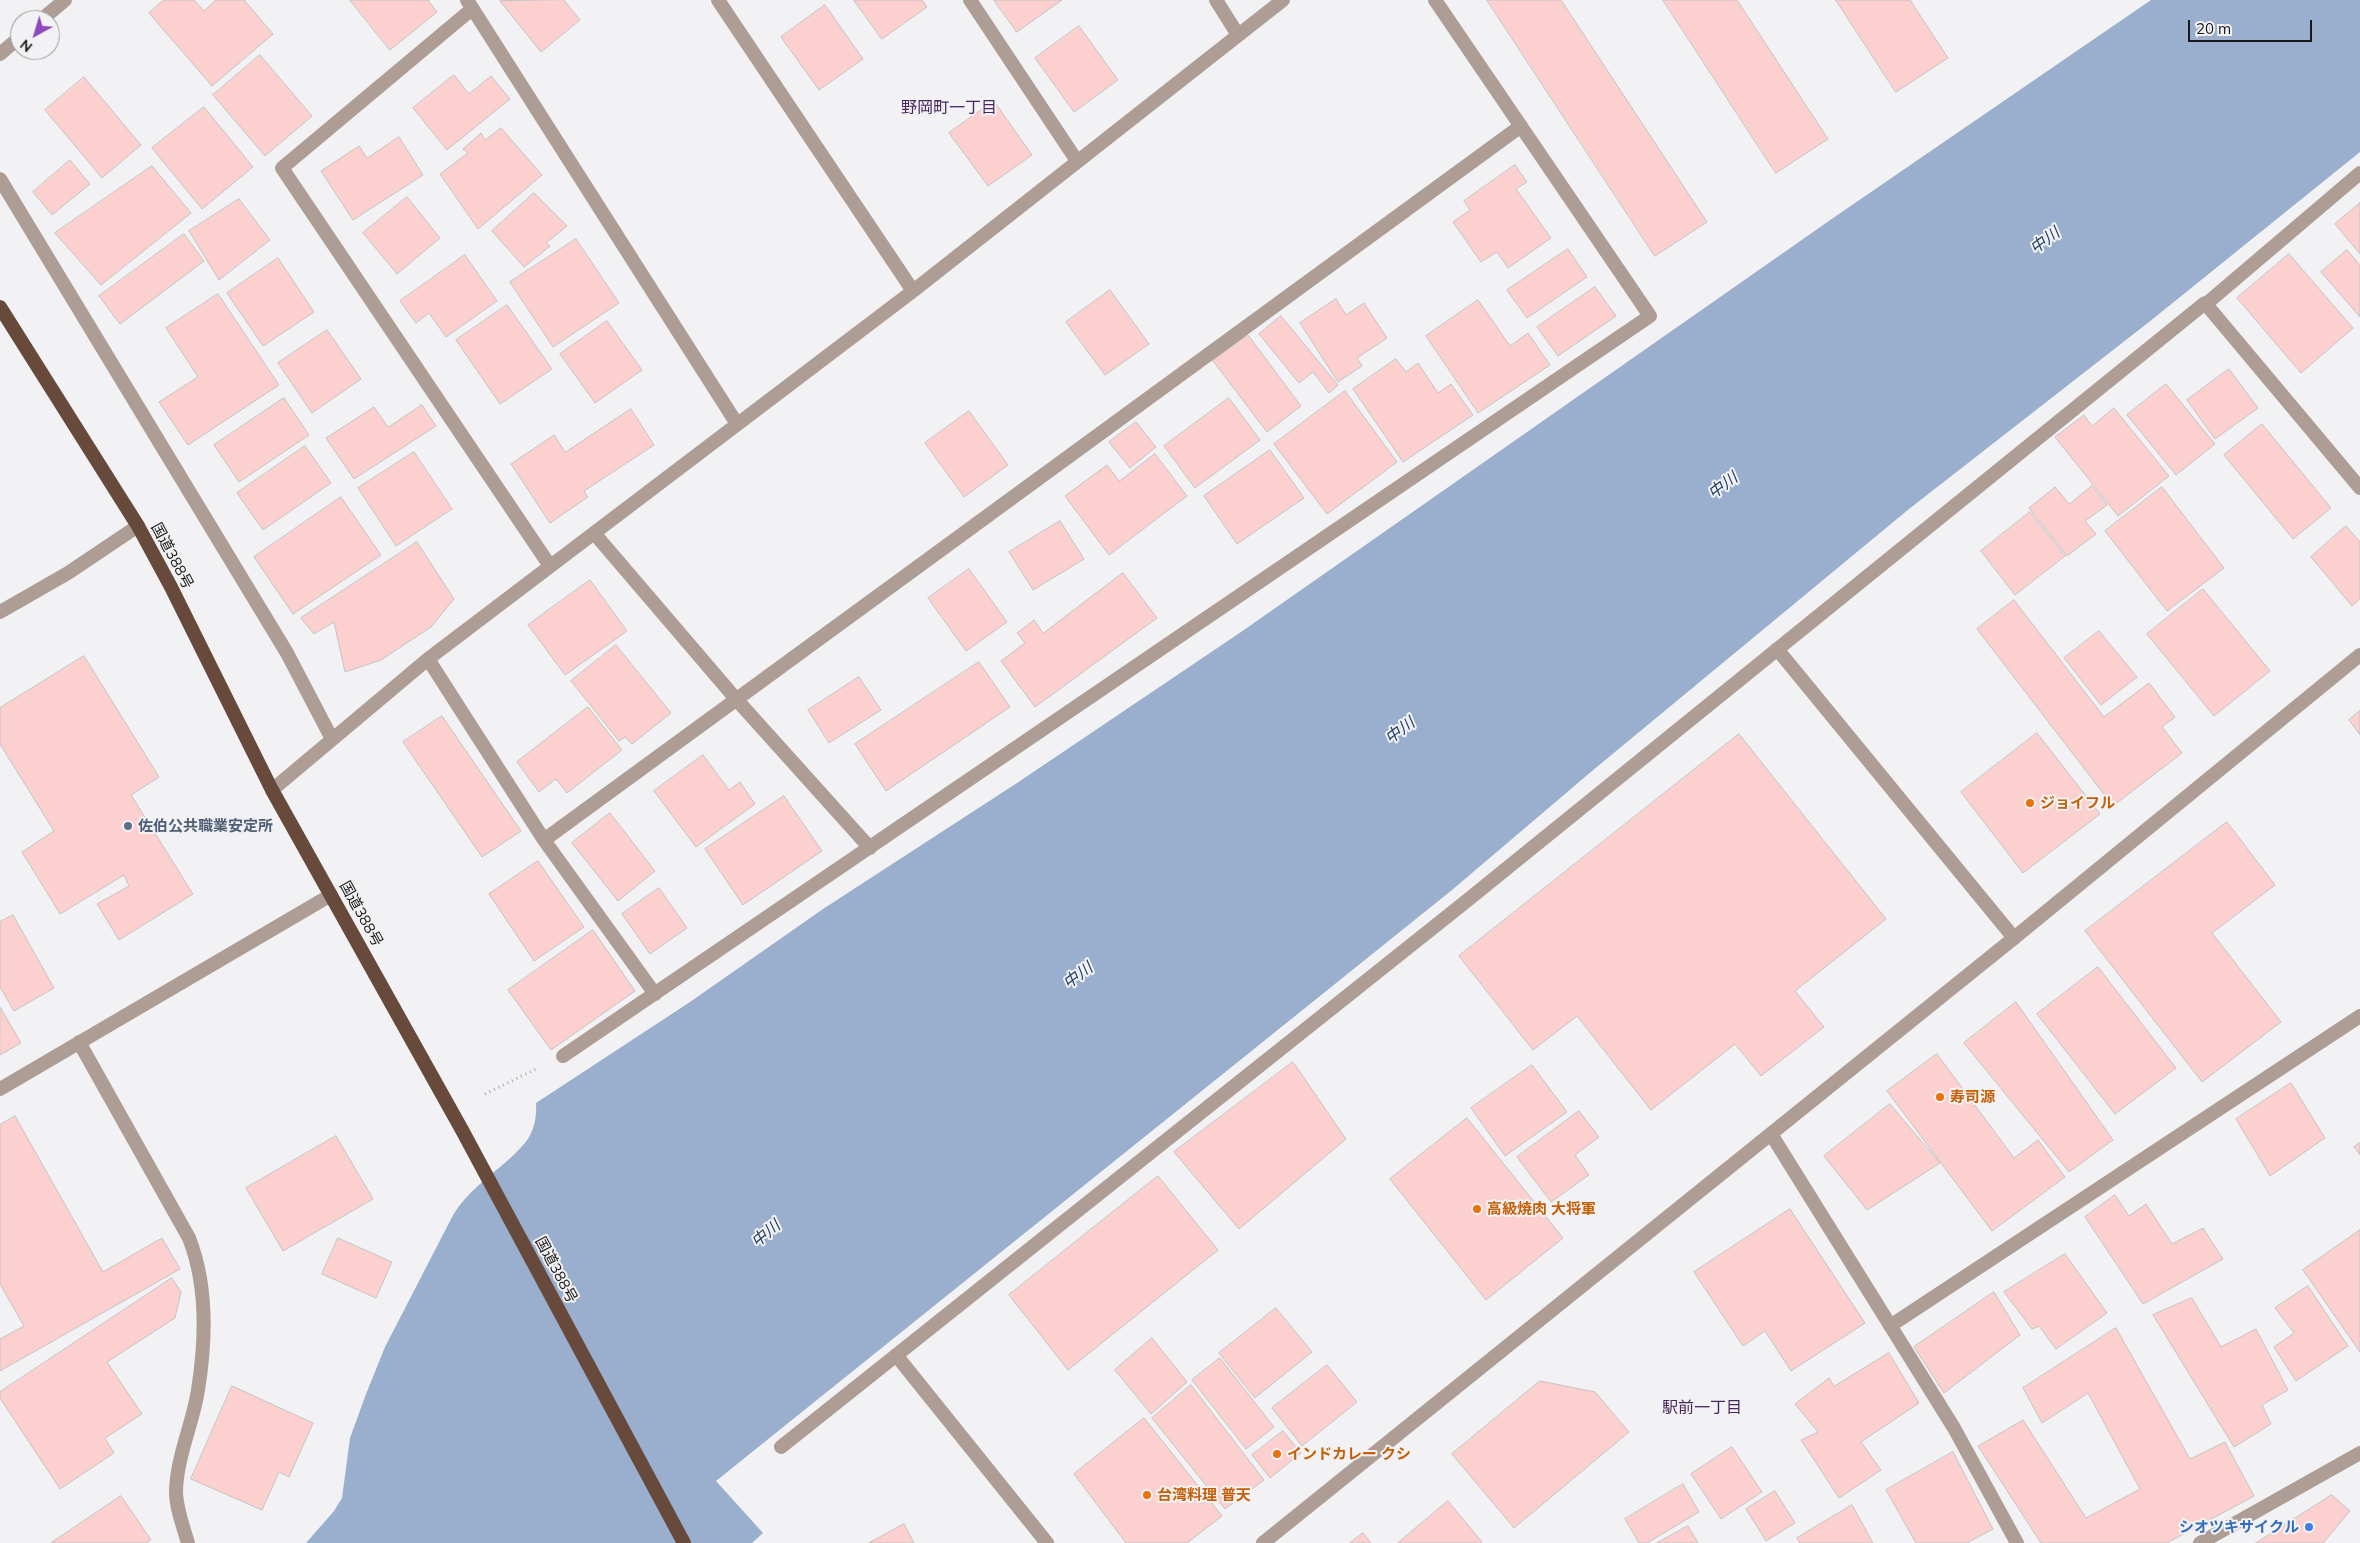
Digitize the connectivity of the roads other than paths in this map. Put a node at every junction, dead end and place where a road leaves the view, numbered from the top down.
1 (65, 0) edge
2 (718, 0) edge
3 (970, 0) edge
4 (1216, 0) edge
5 (1283, 0) edge
6 (1435, 0) edge
7 (469, 4) edge
8 (53, 10) edge
9 (1238, 35) junction
10 (10, 46) edge
11 (0, 54) edge
12 (1521, 126) junction
13 (1077, 161) junction
14 (2360, 173) edge
15 (0, 179) edge
16 (912, 291) junction
17 (2206, 304) junction
18 (0, 307) edge
19 (737, 424) junction
20 (2360, 488) edge
21 (138, 526) junction
22 (594, 533) junction
23 (550, 566) junction
24 (0, 612) edge
25 (1777, 649) junction
26 (2360, 655) edge
27 (428, 659) junction
28 (736, 699) junction
29 (332, 739) junction
30 (272, 790) junction
31 (544, 840) junction
32 (870, 848) junction
33 (331, 894) junction
34 (2014, 938) junction
35 (655, 994) junction
36 (2360, 1016) edge
37 (79, 1042) junction
38 (563, 1056) road end
39 (0, 1089) edge
40 (1771, 1134) junction
41 (1890, 1326) junction
42 (896, 1355) junction
43 (781, 1448) dead end
44 (2360, 1453) edge
45 (188, 1543) edge
46 (684, 1543) edge
47 (1047, 1543) edge
48 (1263, 1543) edge
49 (2017, 1543) edge
50 (2200, 1543) edge

1 - 8 street
2 - 16 street
3 - 13 street
4 - 9 street
5 - 9 street
6 - 12 street
7 - 19 street
7 - 23 street
9 - 13 street
10 - 11 street
12 - 28 street
12 - 32 street
13 - 16 street
14 - 17 street
15 - 29 street
16 - 19 street
17 - 20 street
17 - 25 street
18 - 21 highway, 国道388号
19 - 22 street
21 - 24 street
21 - 30 highway, 国道388号
22 - 23 street
22 - 28 street
23 - 27 street
25 - 34 street
25 - 42 street
26 - 34 street
27 - 29 street
27 - 31 street
28 - 31 street
28 - 32 street
29 - 30 street
30 - 33 highway, 国道388号
31 - 35 street
32 - 35 street
33 - 37 street
33 - 46 highway, 国道388号
34 - 40 street
35 - 38 street
36 - 41 street
37 - 39 street
37 - 45 street
40 - 41 street
40 - 48 street
41 - 49 street
42 - 43 street
42 - 47 street
44 - 50 street

